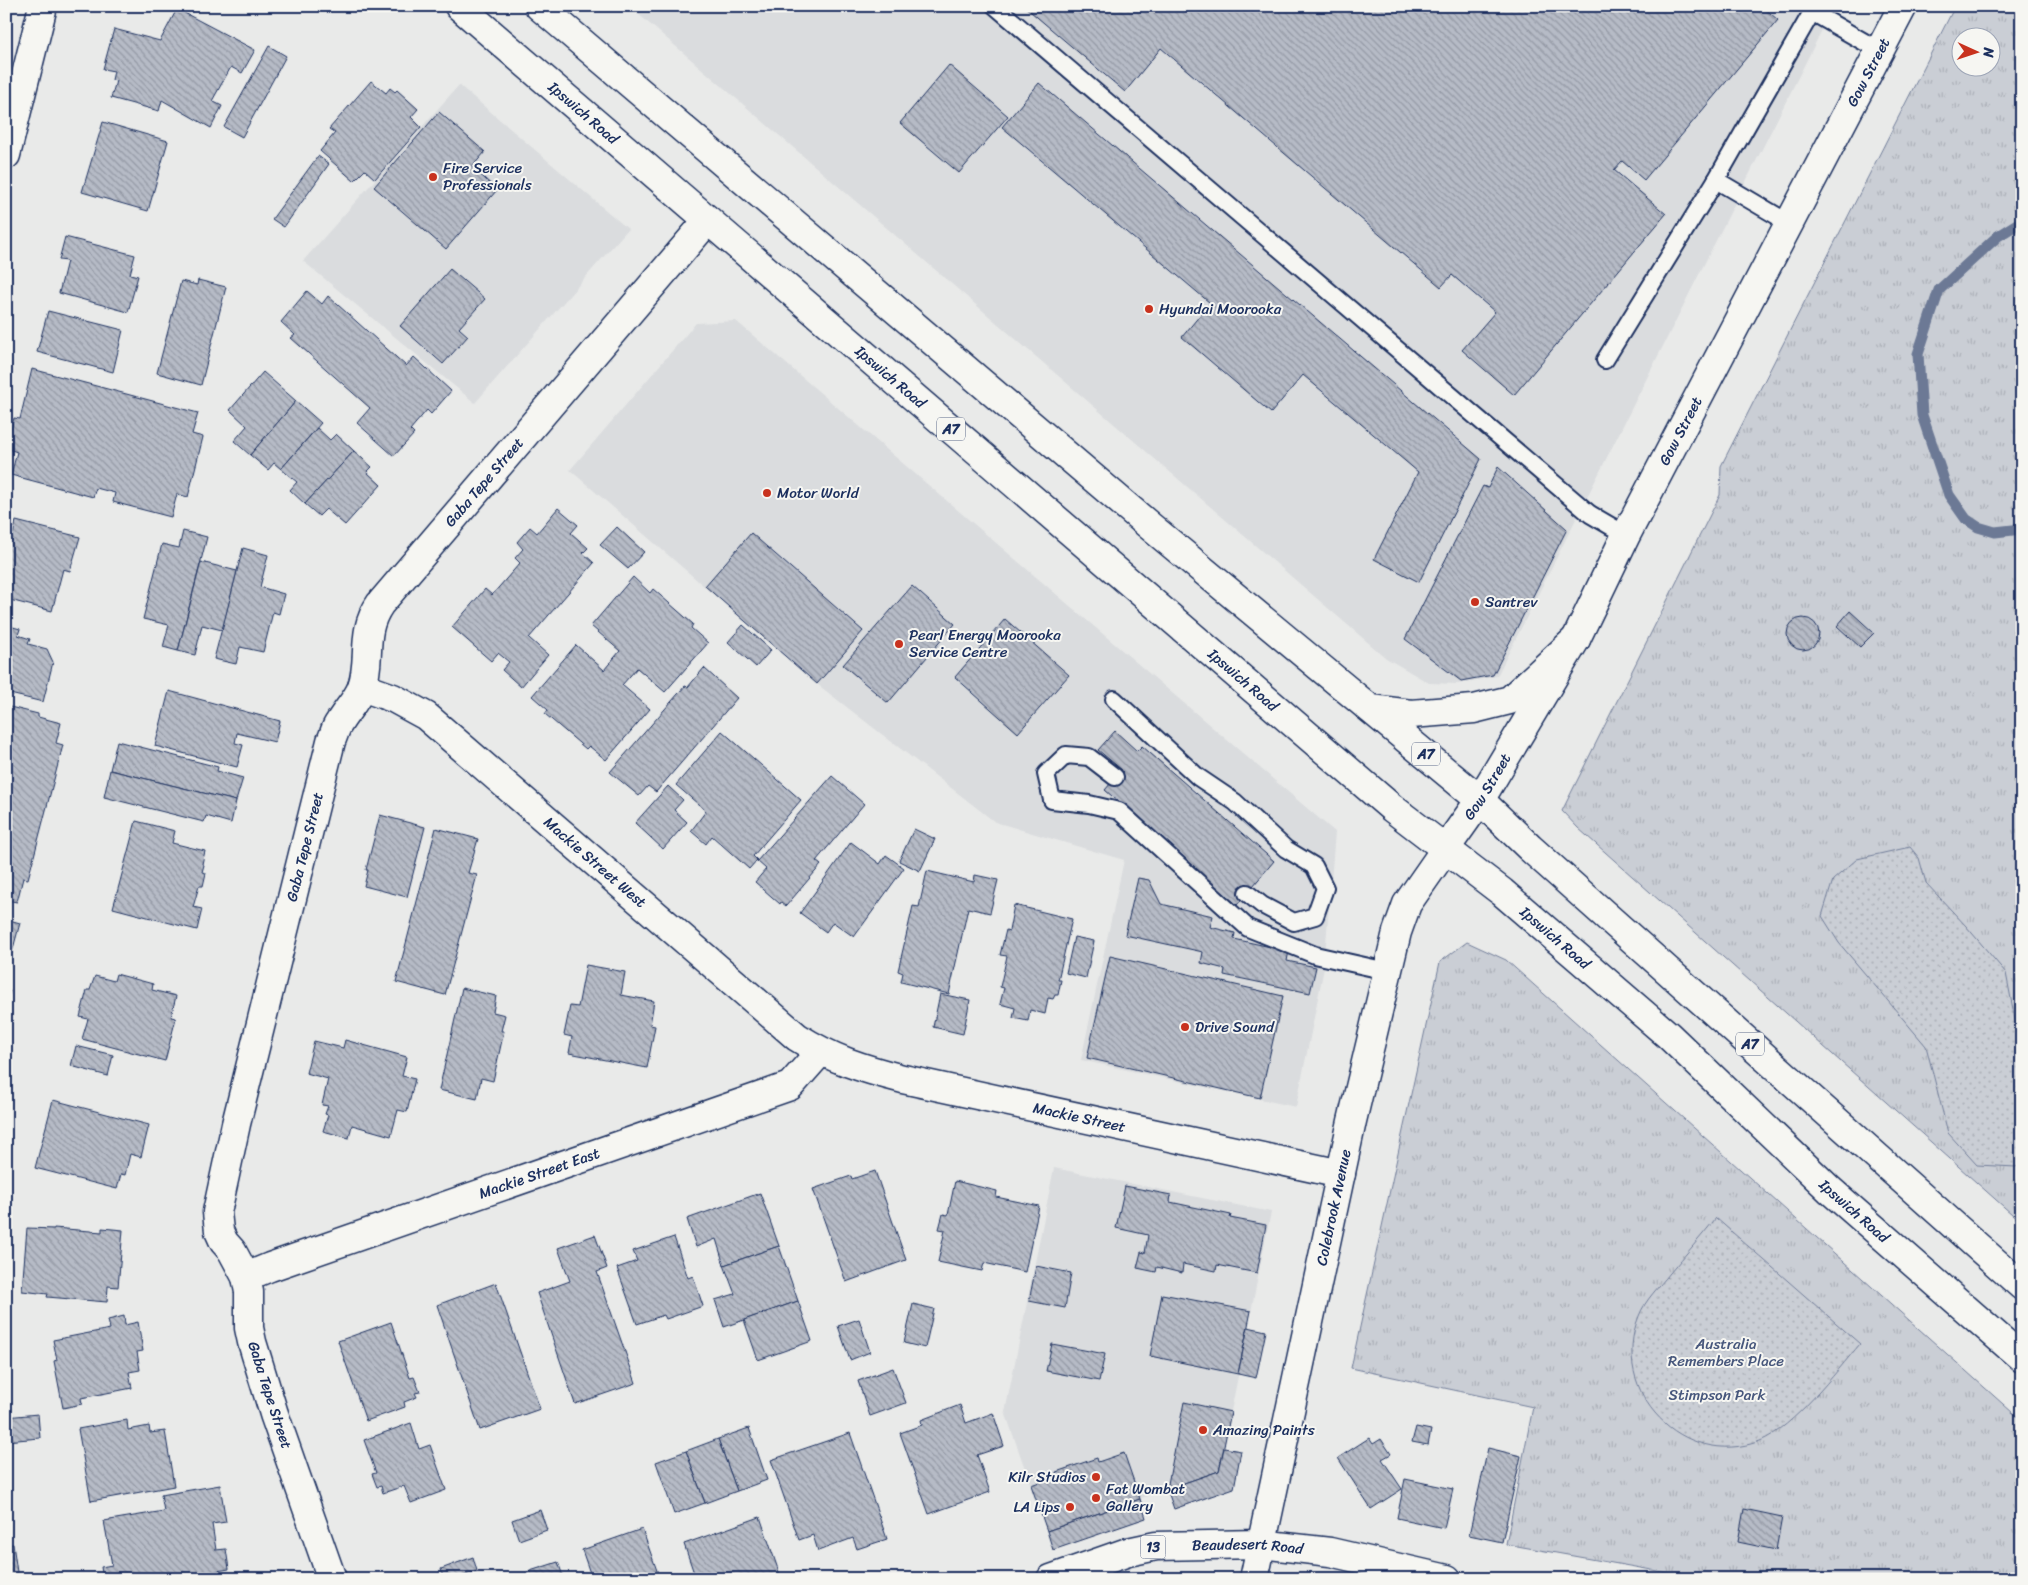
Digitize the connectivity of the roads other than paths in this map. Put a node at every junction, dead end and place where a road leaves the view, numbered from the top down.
1 (43, 6) edge
2 (459, 6) edge
3 (539, 6) edge
4 (995, 6) edge
5 (1903, 6) edge
6 (1812, 9) edge
7 (1880, 51) junction
8 (6, 155) edge
9 (1716, 180) junction
10 (708, 220) junction
11 (1789, 223) junction
12 (1605, 360) dead end
13 (1626, 535) junction
14 (1576, 639) junction
15 (362, 687) junction
16 (1114, 699) dead end
17 (1371, 709) junction
18 (1115, 777) dead end
19 (1480, 800) junction
20 (1446, 848) junction
21 (1247, 893) dead end
22 (1387, 971) junction
23 (820, 1052) junction
24 (1341, 1174) junction
25 (246, 1277) junction
26 (2022, 1286) edge
27 (2022, 1358) edge
28 (1260, 1544) junction
29 (332, 1579) edge
30 (1051, 1579) edge
31 (1254, 1579) edge
32 (1447, 1579) edge

1 - 8 main road
2 - 10 main road, Ipswich Road / A7
3 - 17 main road, A7
4 - 13 lane
5 - 7 main road, Gow Street
6 - 7 lane
6 - 9 lane
7 - 11 main road, Gow Street
9 - 11 lane
9 - 12 lane
10 - 15 main road, Gaba Tepe Street
10 - 20 main road, Ipswich Road / A7
11 - 13 main road, Gow Street
13 - 14 main road, Gow Street
14 - 17 main road
14 - 19 main road, Gow Street
15 - 23 main road, Mackie Street West
15 - 25 main road, Gaba Tepe Street
16 - 21 lane
17 - 19 main road, A7
18 - 22 lane
19 - 20 main road, Gow Street
19 - 26 main road, A7
20 - 22 main road, Colebrook Avenue
20 - 27 main road, Ipswich Road / A7
22 - 24 main road, Colebrook Avenue
23 - 24 main road, Mackie Street
23 - 25 main road, Mackie Street East
24 - 28 main road, Colebrook Avenue
25 - 29 main road, Gaba Tepe Street
28 - 30 main road, Beaudesert Road / 13
28 - 31 main road, Colebrook Avenue
28 - 32 main road, Beaudesert Road / 13

